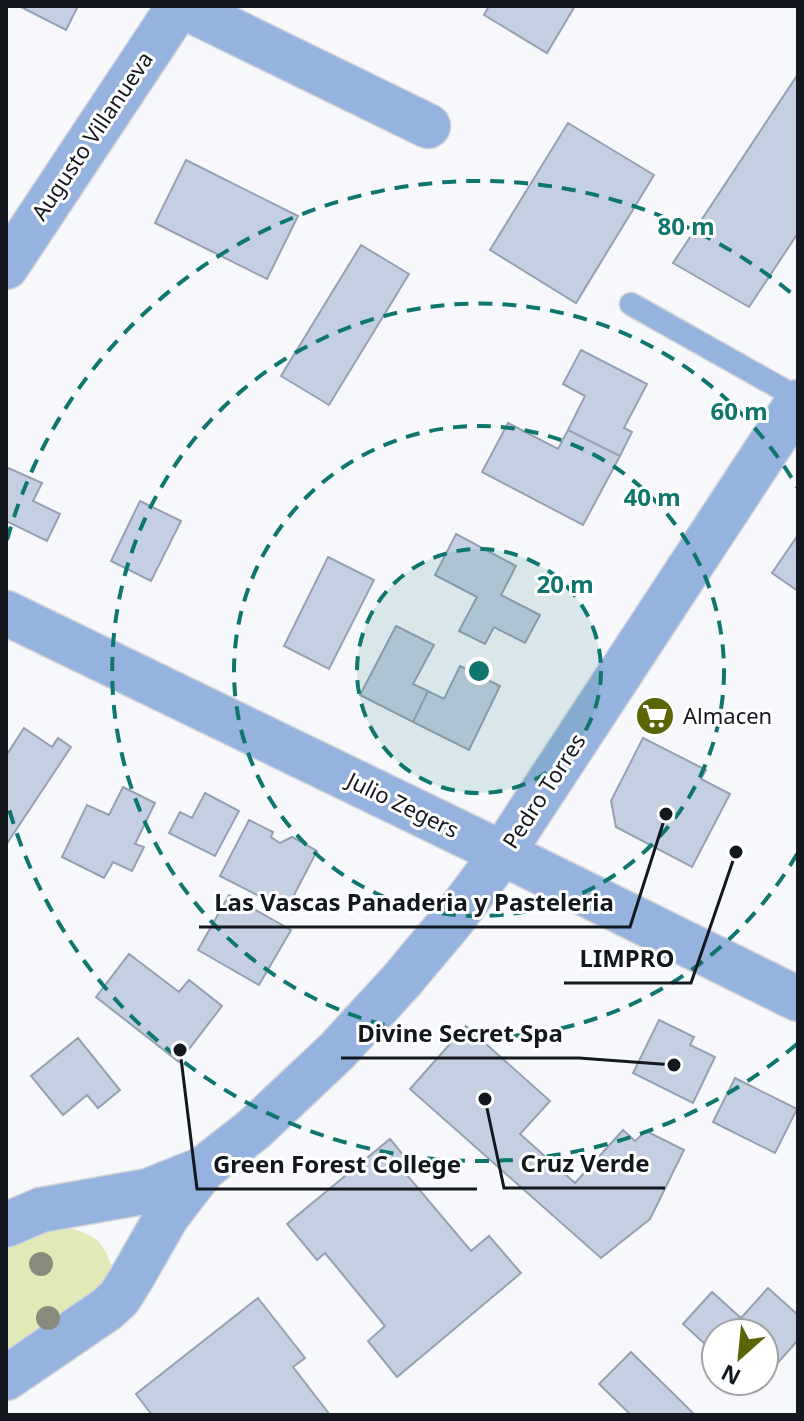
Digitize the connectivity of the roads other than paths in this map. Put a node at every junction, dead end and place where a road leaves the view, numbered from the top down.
1 (181, 6) edge
2 (428, 126) dead end
3 (6, 267) edge
4 (631, 304) dead end
5 (798, 400) edge
6 (6, 613) edge
7 (502, 854) junction
8 (798, 999) edge
9 (203, 1169) junction
10 (91, 1201) junction
11 (6, 1225) edge
12 (131, 1279) junction
13 (6, 1378) edge

1 - 2 street
1 - 3 street, Augusto Villanueva
4 - 5 lane
5 - 7 street, Pedro Torres
6 - 7 street, Julio Zegers
7 - 8 street, Julio Zegers
7 - 9 street, Pedro Torres
9 - 10 street, Pedro Torres
9 - 12 street, Pedro Torres
10 - 11 street, Pedro Torres
10 - 12 street
12 - 13 street, Pedro Torres

